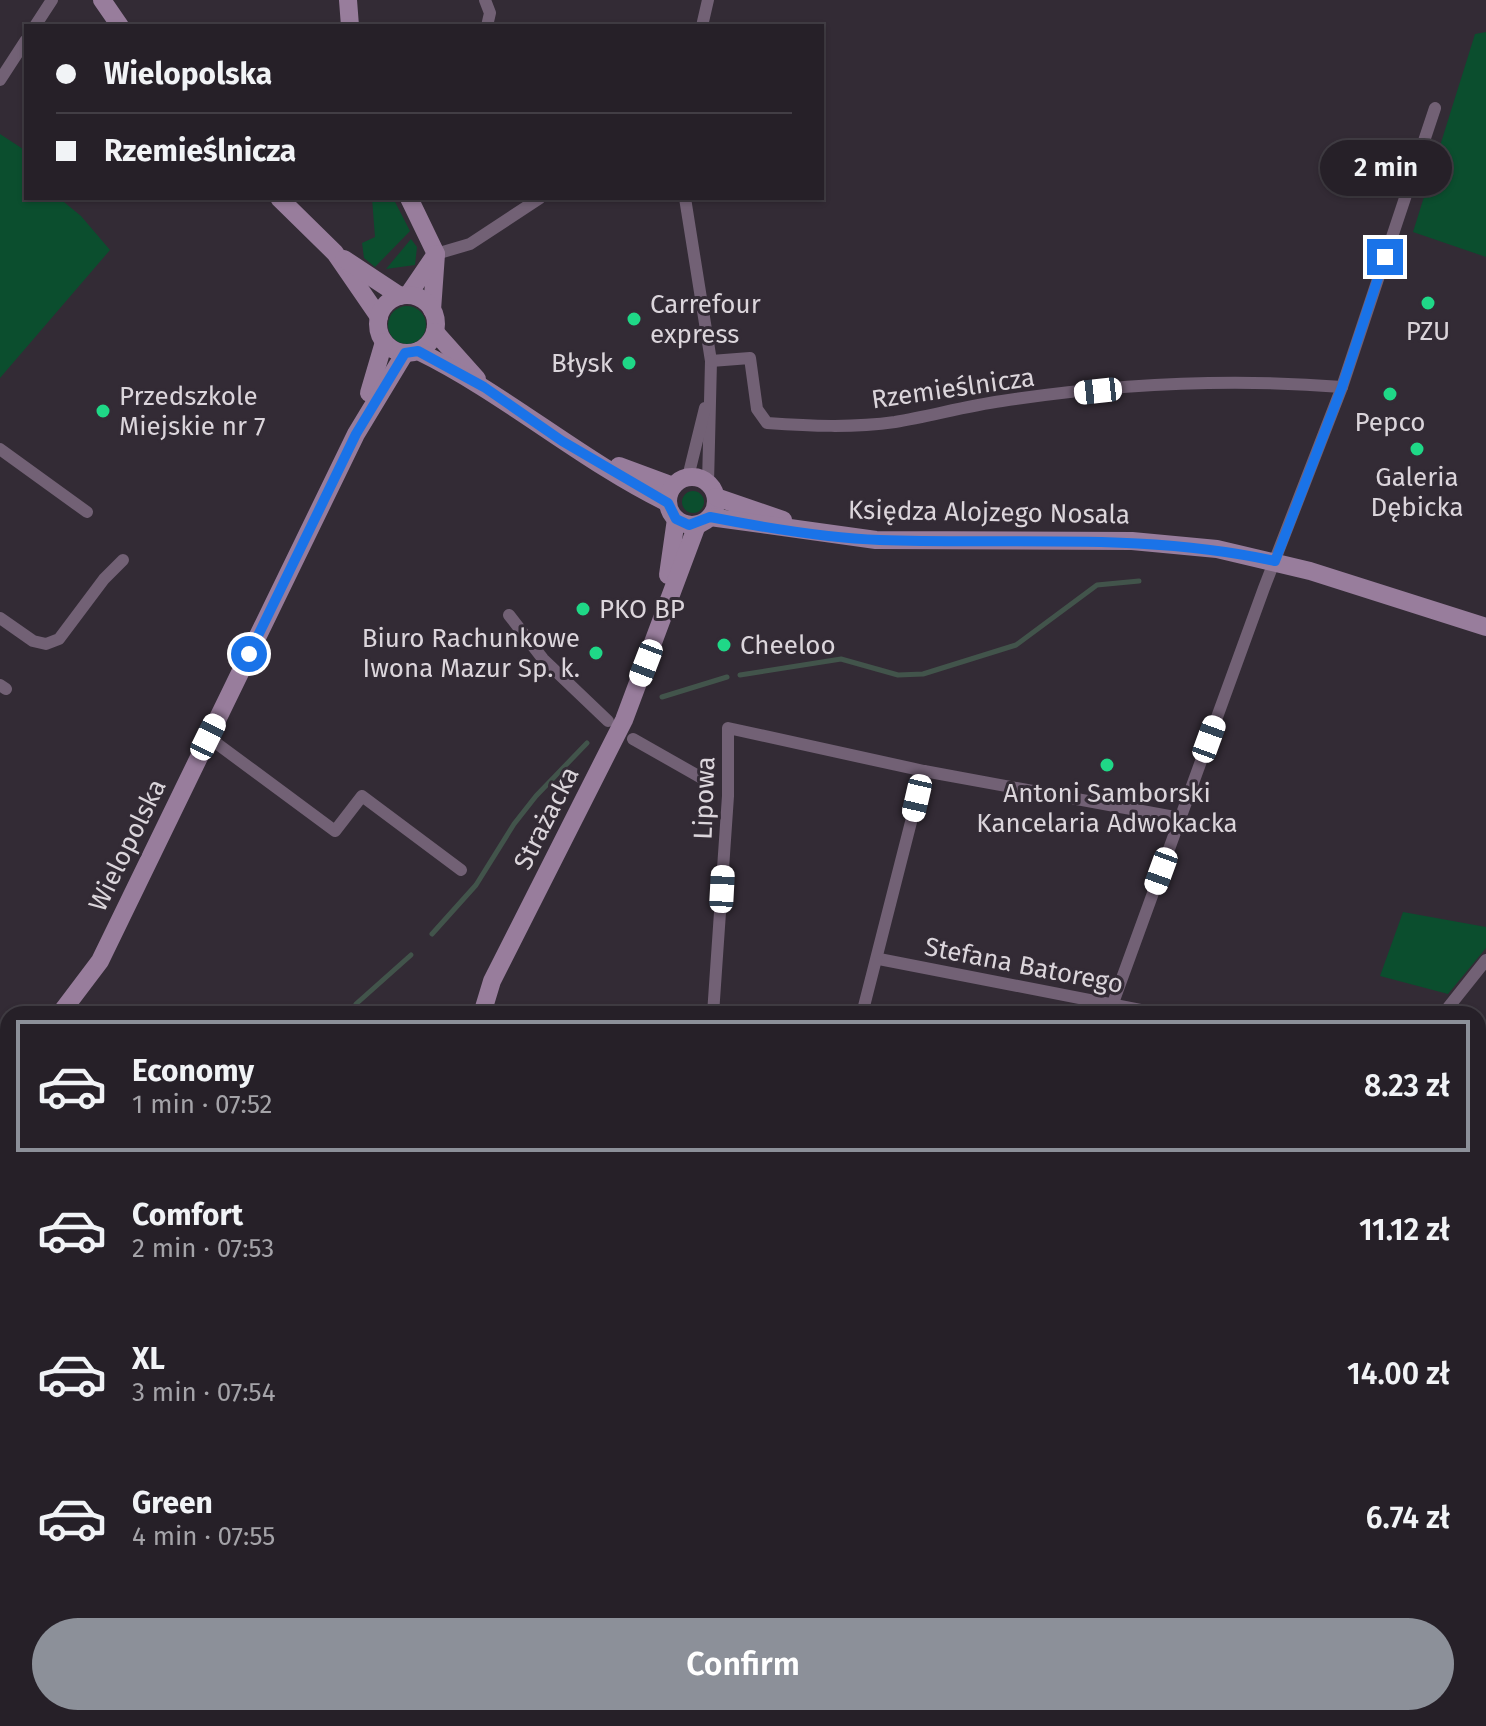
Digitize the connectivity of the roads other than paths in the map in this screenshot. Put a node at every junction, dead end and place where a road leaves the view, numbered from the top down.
1 (52, 0) edge
2 (102, 0) edge
3 (348, 0) edge
4 (485, 0) edge
5 (708, 0) edge
6 (36, 24) edge
7 (119, 24) edge
8 (350, 24) edge
9 (487, 24) edge
10 (702, 24) edge
11 (24, 43) edge
12 (0, 80) edge
13 (1435, 108) dead end
14 (281, 200) edge
15 (410, 200) edge
16 (537, 200) edge
17 (685, 200) edge
18 (335, 253) junction
19 (436, 254) junction
20 (404, 296) junction
21 (432, 310) junction
22 (379, 317) junction
23 (435, 332) junction
24 (384, 342) junction
25 (412, 352) junction
26 (711, 361) junction
27 (711, 381) junction
28 (484, 387) junction
29 (1342, 387) junction
30 (356, 434) junction
31 (0, 449) edge
32 (712, 490) junction
33 (676, 496) junction
34 (87, 512) dead end
35 (704, 521) junction
36 (816, 531) junction
37 (123, 560) dead end
38 (1275, 561) junction
39 (509, 615) dead end
40 (0, 618) edge
41 (1486, 627) edge
42 (653, 645) junction
43 (608, 721) dead end
44 (208, 737) junction
45 (633, 739) dead end
46 (924, 771) junction
47 (700, 777) dead end
48 (1180, 818) junction
49 (461, 870) dead end
50 (879, 959) junction
51 (1486, 960) edge
52 (66, 1006) edge
53 (484, 1006) edge
54 (714, 1006) edge
55 (864, 1006) edge
56 (1097, 1006) edge
57 (1112, 1006) edge
58 (1449, 1006) edge

1 - 6 street
2 - 7 street
3 - 8 street
4 - 9 street
5 - 10 street
11 - 12 street
13 - 29 street
14 - 18 street
15 - 19 street
16 - 19 street
17 - 26 street, Strażacka
18 - 20 street
18 - 22 street
19 - 20 street
19 - 21 street
20 - 21 street
20 - 22 street
21 - 23 street
22 - 24 street
23 - 25 street
23 - 28 street
24 - 25 street
24 - 30 street, Wielopolska
25 - 28 street
25 - 30 street, Wielopolska
26 - 27 street, Strażacka
26 - 29 street, Rzemieślnicza
27 - 32 street, Strażacka
27 - 33 street, Strażacka
28 - 33 street
29 - 38 street
30 - 44 street, Wielopolska
31 - 34 street
32 - 33 street, Księdza Alojzego Nosala
32 - 35 street, Strażacka
32 - 36 street, Księdza Alojzego Nosala
33 - 35 street, Księdza Alojzego Nosala
33 - 42 street, Strażacka
35 - 36 street, Księdza Alojzego Nosala
35 - 42 street, Strażacka
36 - 38 street, Księdza Alojzego Nosala
37 - 40 street
38 - 41 street, Księdza Alojzego Nosala
38 - 48 street
39 - 43 street
42 - 53 street, Strażacka
44 - 49 street
44 - 52 street, Wielopolska
45 - 47 street, Lipowa
46 - 48 street
46 - 50 street
46 - 54 street, Lipowa
48 - 57 street
50 - 55 street
50 - 56 street, Stefana Batorego
51 - 58 street

